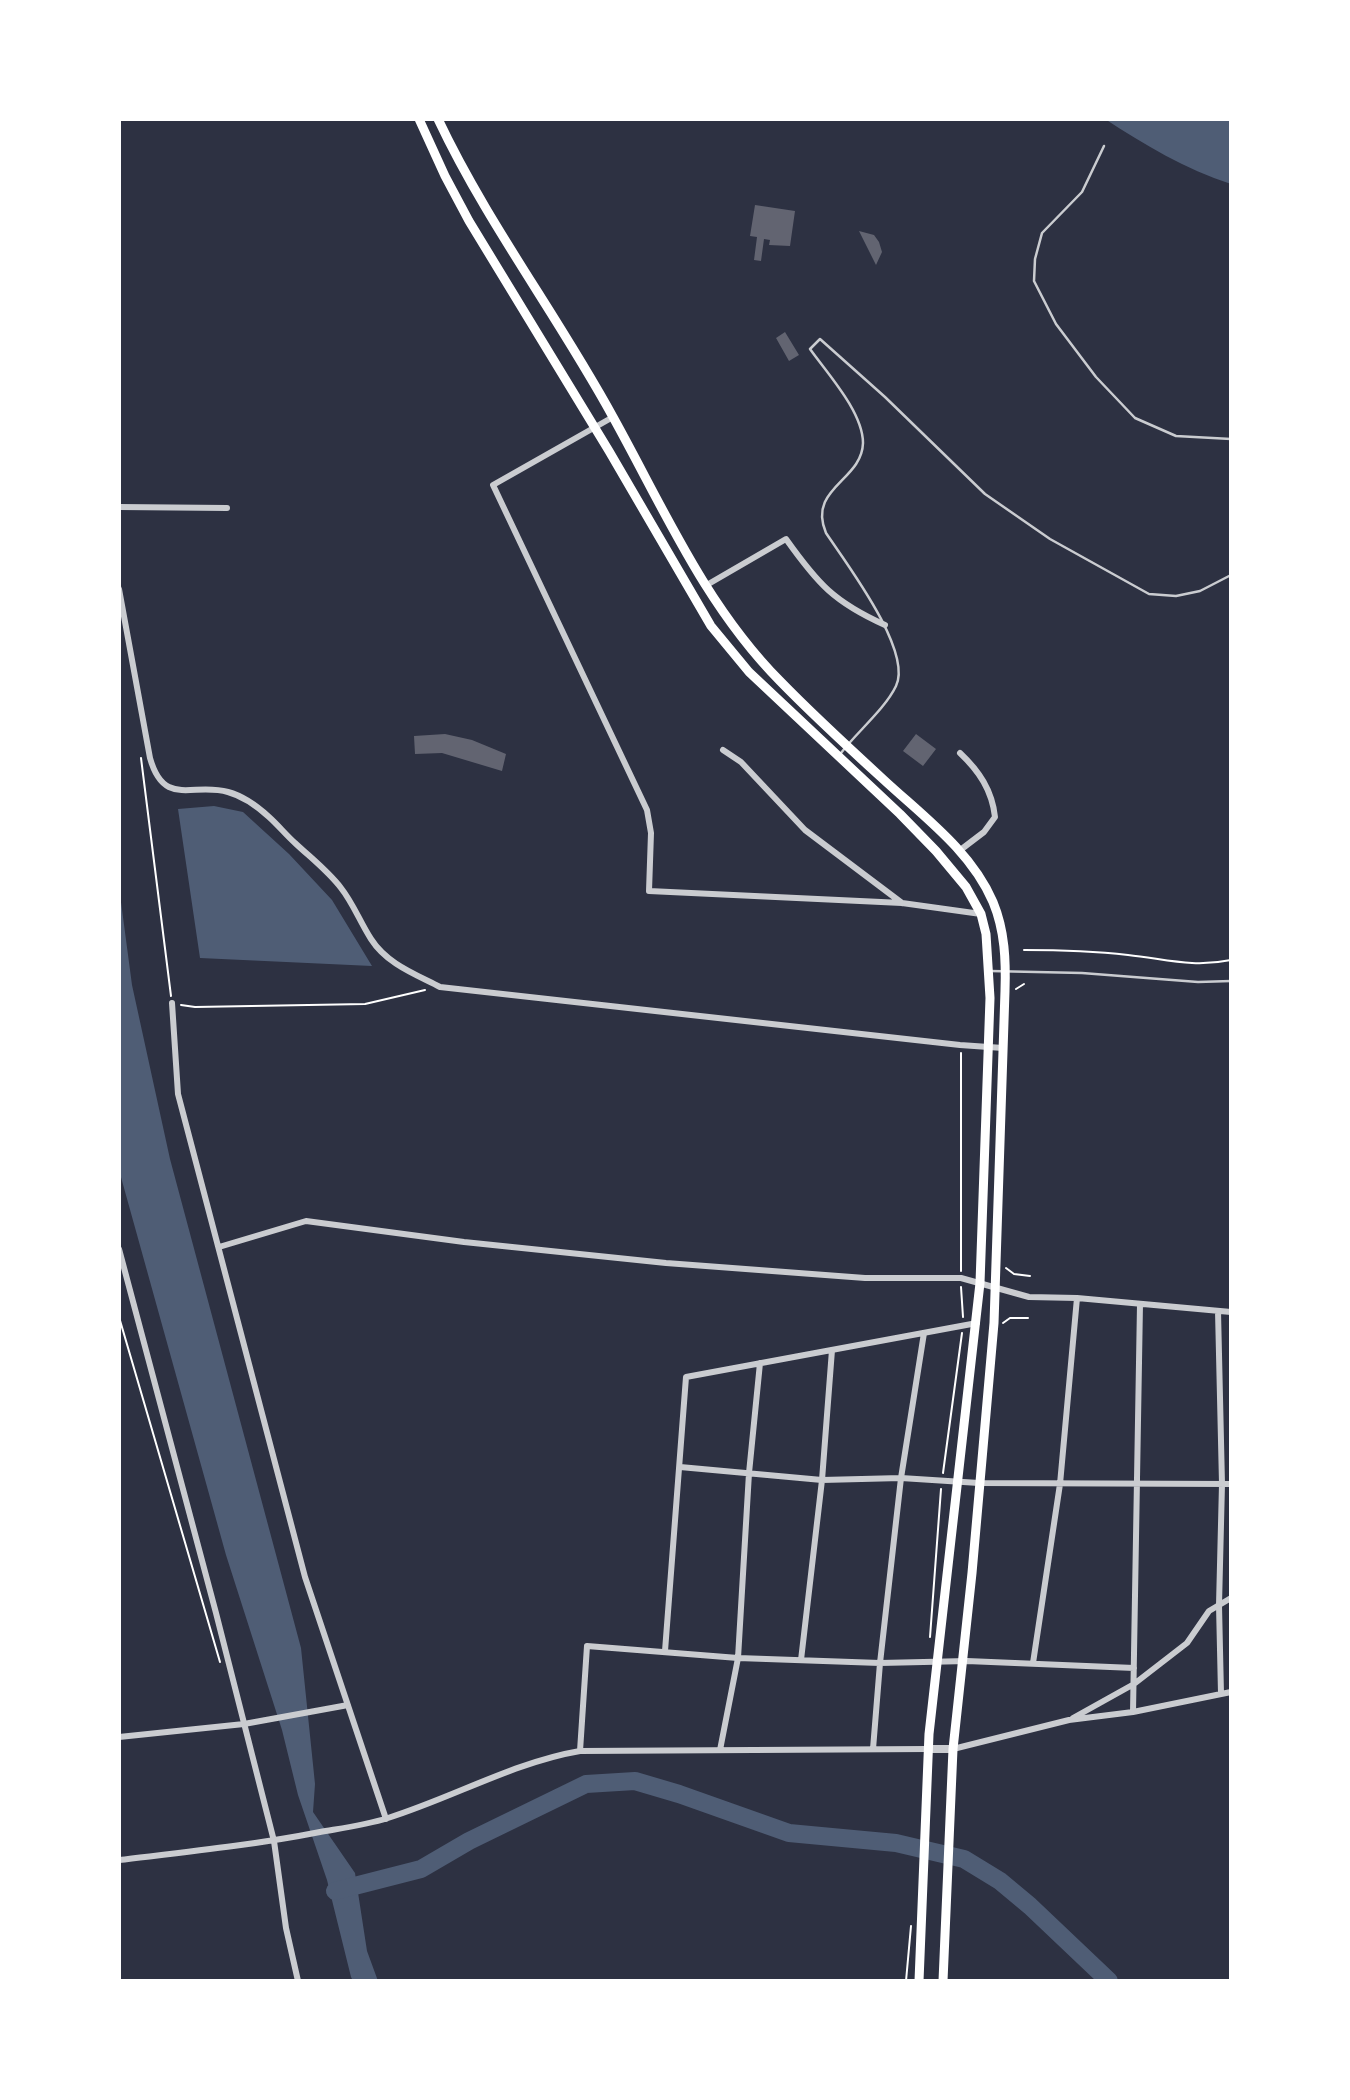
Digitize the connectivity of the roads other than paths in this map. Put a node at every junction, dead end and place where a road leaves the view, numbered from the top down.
1 (419, 119) edge
2 (438, 119) edge
3 (1104, 146) dead end
4 (613, 417) junction
5 (595, 428) junction
6 (1231, 439) edge
7 (119, 507) edge
8 (227, 509) dead end
9 (1231, 575) edge
10 (705, 586) junction
11 (119, 589) edge
12 (885, 625) junction
13 (847, 745) junction
14 (723, 750) dead end
15 (960, 753) dead end
16 (838, 756) junction
17 (959, 851) junction
18 (902, 903) junction
19 (981, 914) junction
20 (990, 971) junction
21 (1006, 971) junction
22 (1231, 981) edge
23 (172, 1003) road end
24 (988, 1046) junction
25 (1003, 1048) junction
26 (219, 1247) junction
27 (119, 1249) edge
28 (980, 1283) junction
29 (996, 1289) junction
30 (1077, 1298) junction
31 (1140, 1304) junction
32 (1218, 1311) junction
33 (1231, 1312) edge
34 (977, 1323) junction
35 (924, 1333) junction
36 (832, 1350) junction
37 (760, 1363) junction
38 (680, 1467) junction
39 (749, 1473) junction
40 (901, 1478) junction
41 (822, 1480) junction
42 (959, 1482) junction
43 (979, 1483) junction
44 (1060, 1484) junction
45 (1222, 1484) junction
46 (1231, 1484) edge
47 (1137, 1485) junction
48 (1231, 1598) edge
49 (1219, 1605) junction
50 (665, 1651) junction
51 (738, 1658) junction
52 (801, 1660) junction
53 (938, 1661) junction
54 (962, 1661) junction
55 (880, 1663) junction
56 (1032, 1663) junction
57 (1134, 1668) junction
58 (1133, 1684) junction
59 (1231, 1692) edge
60 (1221, 1694) junction
61 (348, 1705) junction
62 (1133, 1712) junction
63 (1069, 1720) junction
64 (244, 1724) junction
65 (119, 1737) edge
66 (873, 1749) junction
67 (928, 1749) junction
68 (953, 1749) junction
69 (720, 1750) junction
70 (580, 1751) junction
71 (386, 1819) junction
72 (274, 1842) junction
73 (119, 1860) edge
74 (298, 1981) edge
75 (919, 1981) edge
76 (943, 1981) edge

1 - 5 main road
2 - 4 main road
3 - 6 lane
4 - 5 street
4 - 10 main road
5 - 16 main road
5 - 18 street
7 - 8 street
9 - 12 lane
10 - 12 street
10 - 13 main road
11 - 24 street
12 - 13 lane
13 - 16 lane
13 - 17 main road
14 - 18 street
15 - 17 street
16 - 19 main road
17 - 21 main road
18 - 19 street
19 - 20 main road
20 - 21 lane
20 - 24 main road
21 - 22 lane
21 - 25 main road
23 - 26 street
24 - 25 street
24 - 28 main road
25 - 29 main road
26 - 28 street
26 - 61 street
27 - 64 street
28 - 29 street
28 - 34 main road
29 - 30 street
29 - 43 main road
30 - 31 street
30 - 44 street
31 - 32 street
31 - 47 street
32 - 33 street
32 - 45 street
34 - 35 street
34 - 42 main road
35 - 36 street
35 - 40 street
36 - 37 street
36 - 41 street
37 - 38 street
37 - 39 street
38 - 39 street
38 - 50 street
39 - 41 street
39 - 51 street
40 - 41 street
40 - 42 street
40 - 55 street
41 - 52 street
42 - 43 street
42 - 53 main road
43 - 44 street
43 - 54 main road
44 - 47 street
44 - 56 street
45 - 46 street
45 - 47 street
45 - 49 street
47 - 57 street
48 - 49 street
49 - 58 street
49 - 60 street
50 - 51 street
50 - 70 street
51 - 52 street
51 - 69 street
52 - 55 street
53 - 54 street
53 - 55 street
53 - 67 main road
54 - 56 street
54 - 68 main road
55 - 66 street
56 - 57 street
57 - 58 street
58 - 62 street
58 - 63 street
59 - 60 street
60 - 62 street
61 - 64 street
61 - 71 street
62 - 63 street
63 - 68 street
64 - 65 street
64 - 72 street
66 - 67 street
66 - 69 street
67 - 68 street
67 - 75 main road
68 - 76 main road
69 - 70 street
70 - 71 street
71 - 72 street
72 - 73 street
72 - 74 street

